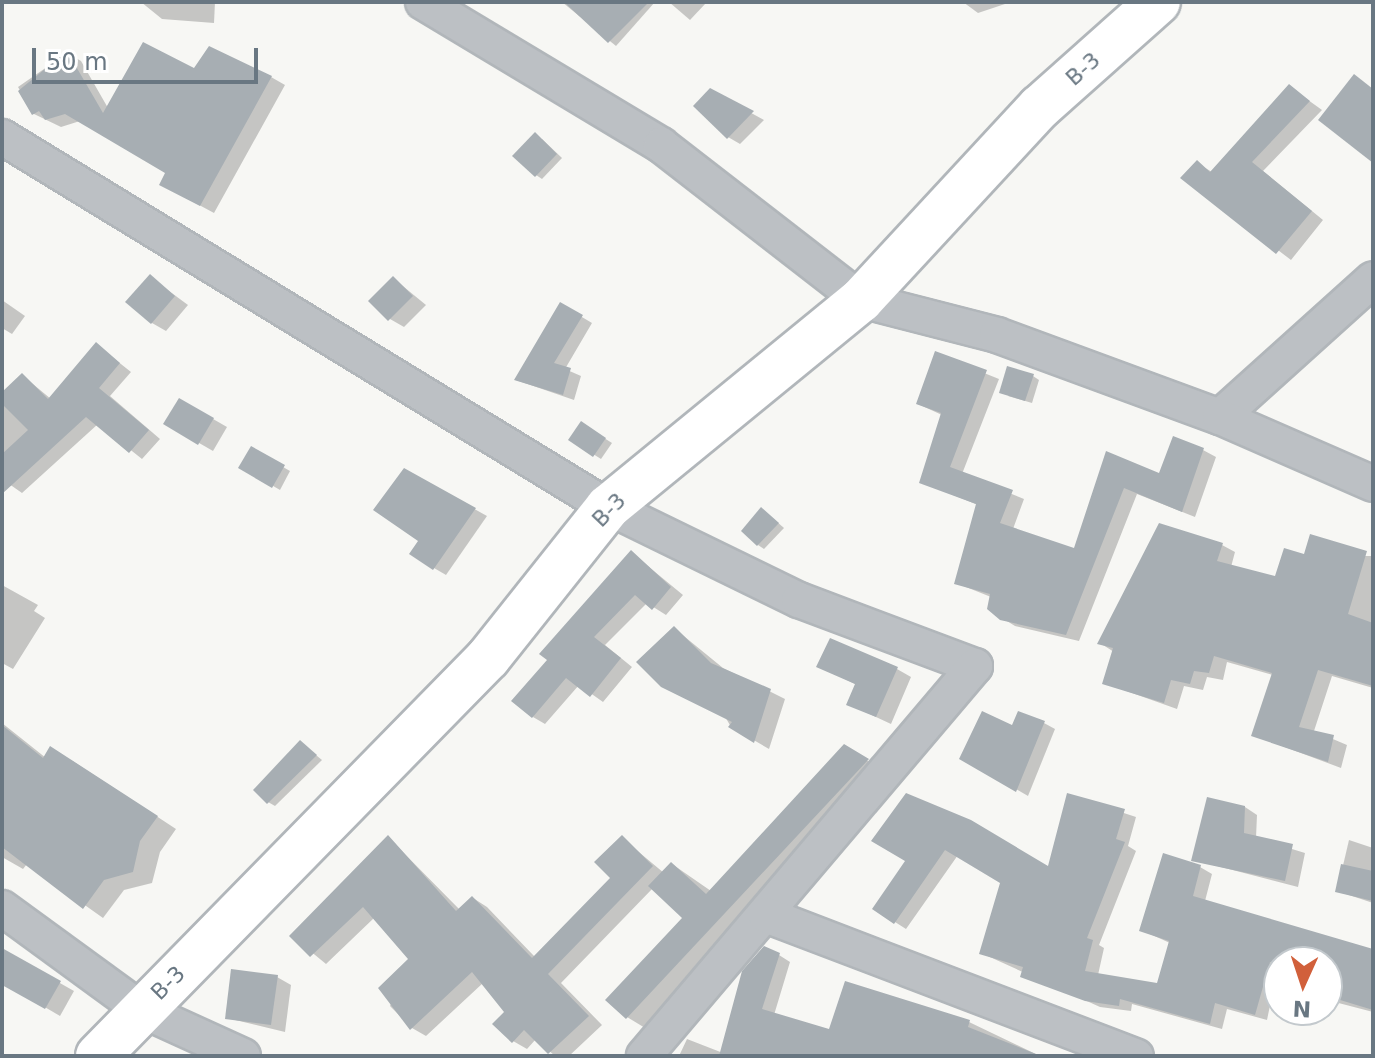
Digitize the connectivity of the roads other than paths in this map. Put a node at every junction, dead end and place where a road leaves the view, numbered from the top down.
1 (423, 2) edge
2 (1158, 2) edge
3 (2, 137) edge
4 (1373, 279) edge
5 (861, 300) junction
6 (1220, 417) junction
7 (1373, 484) edge
8 (608, 507) junction
9 (2, 908) edge
10 (766, 915) junction
11 (142, 1010) junction
12 (98, 1056) edge
13 (243, 1056) edge
14 (644, 1056) edge
15 (1136, 1056) edge

1 - 5 street
2 - 5 main road, B-3
3 - 8 street
4 - 6 street
5 - 6 street
5 - 8 main road, B-3
6 - 7 street
8 - 10 street
8 - 11 main road, B-3
9 - 11 street
10 - 14 street
10 - 15 street
11 - 12 main road, B-3
11 - 13 street

